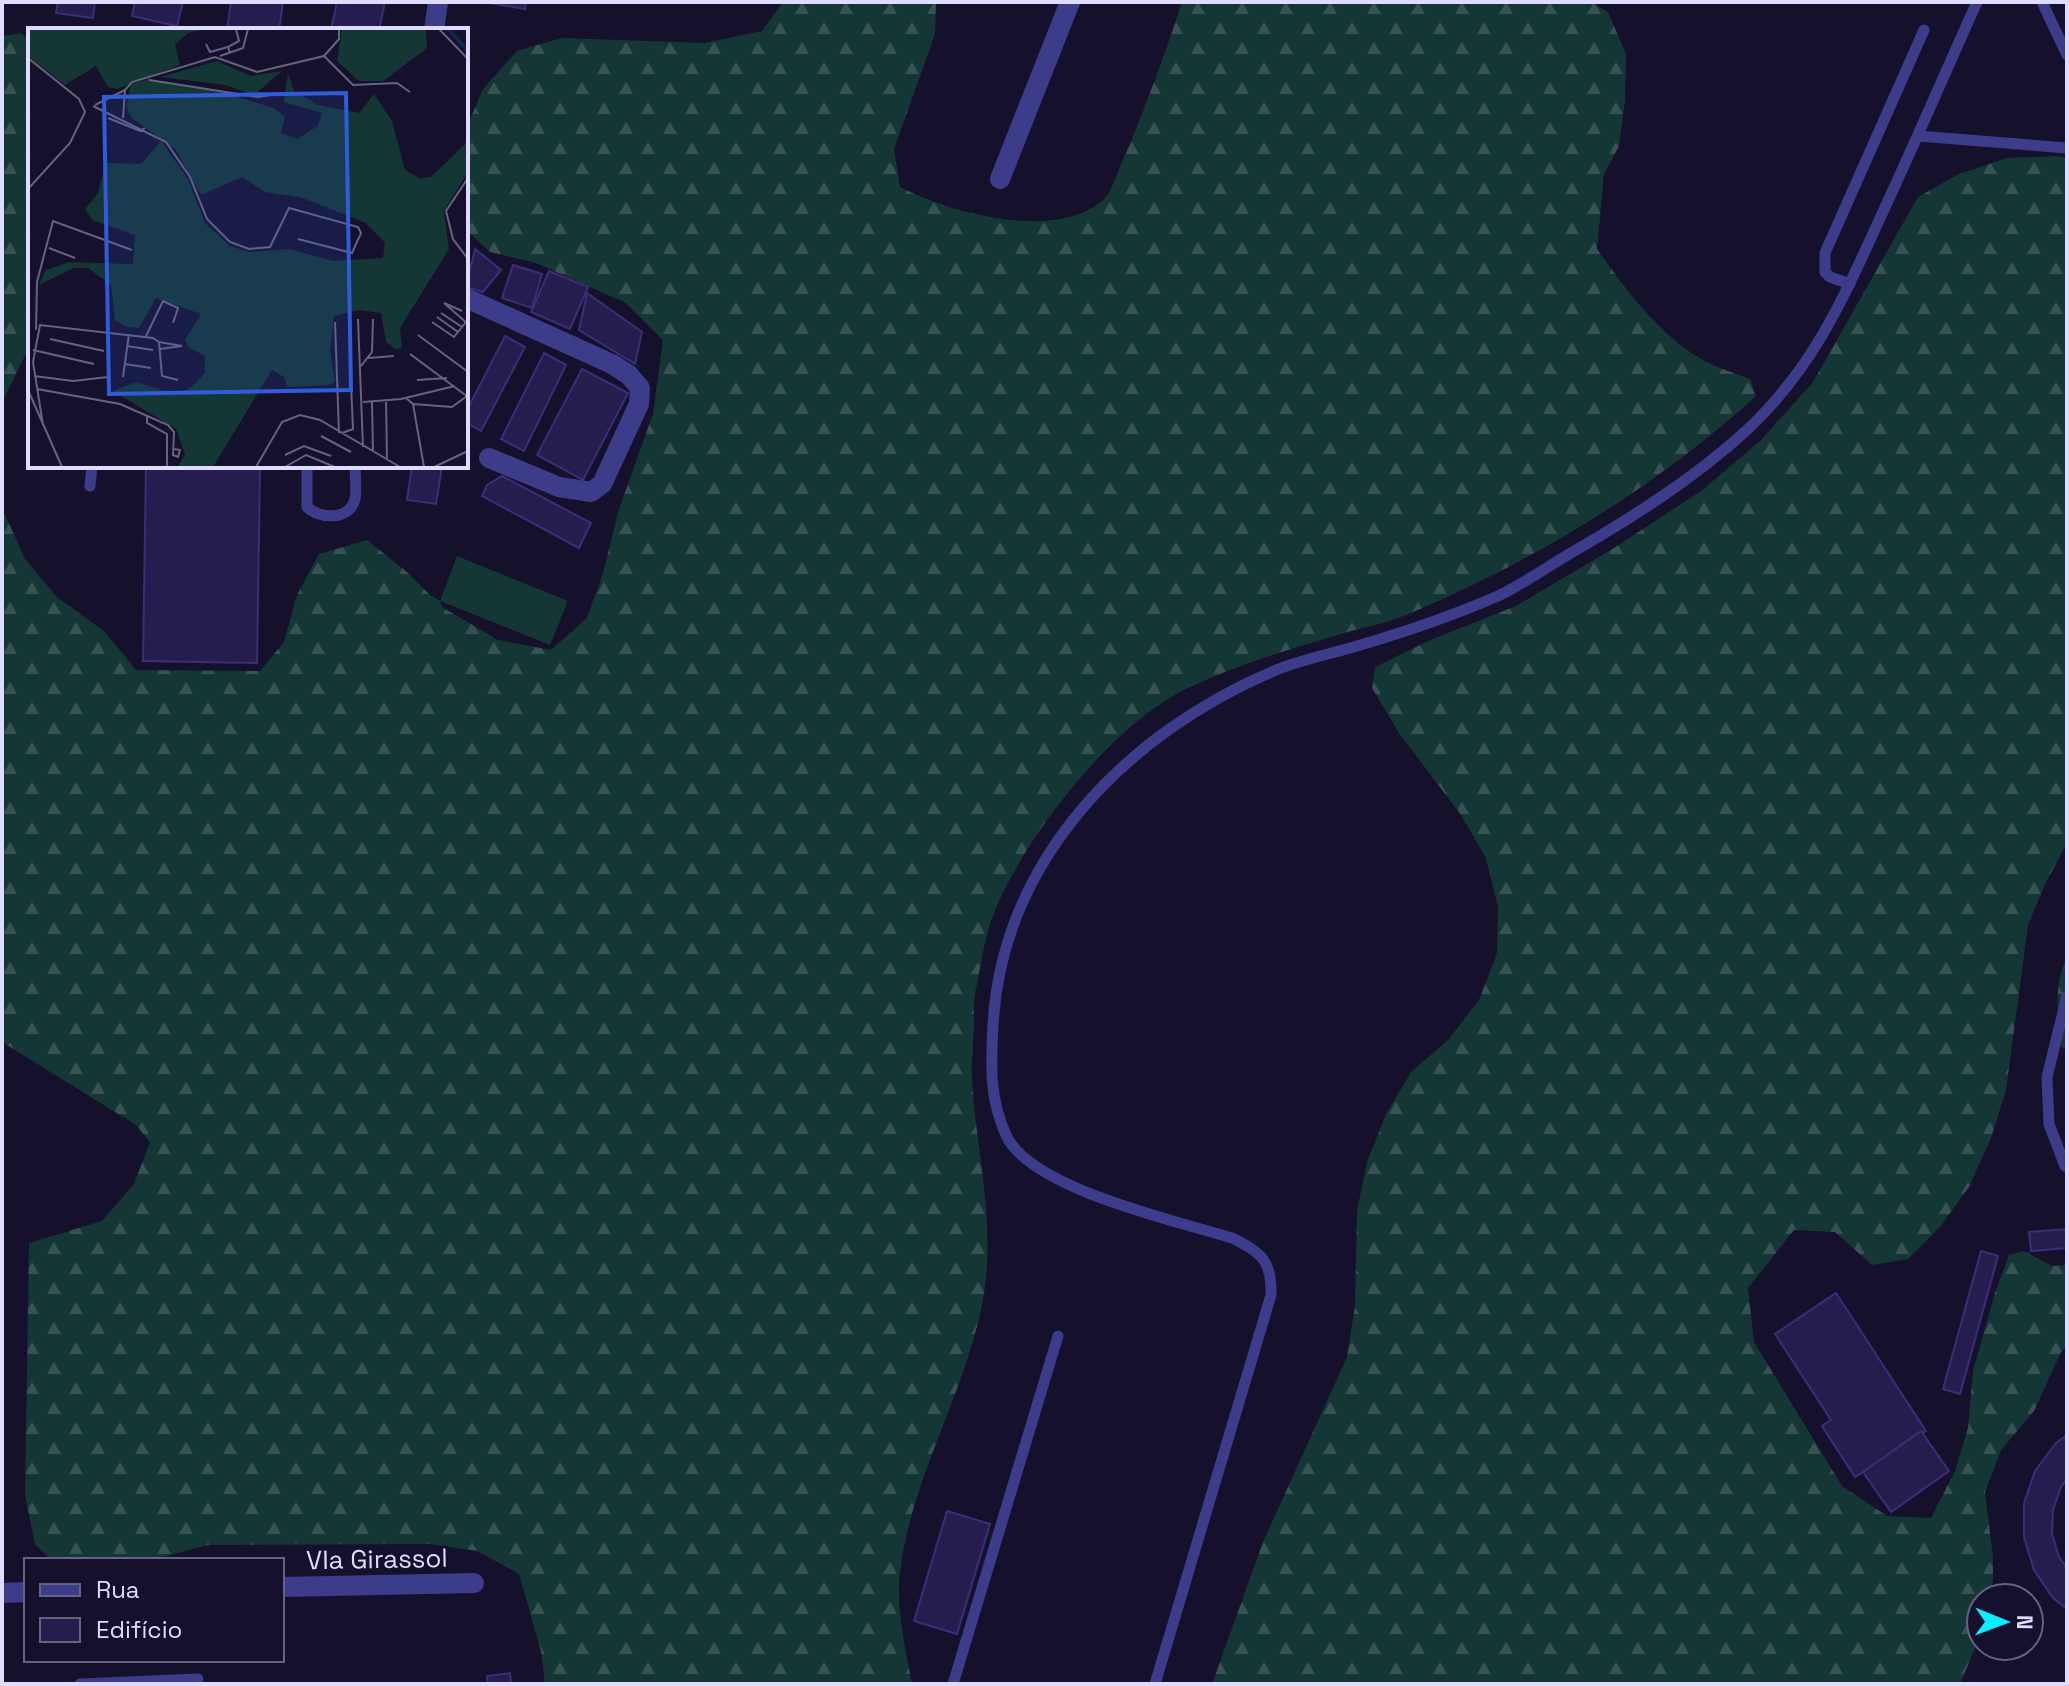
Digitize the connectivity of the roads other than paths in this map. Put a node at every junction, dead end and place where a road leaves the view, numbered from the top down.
1 (438, 2) edge
2 (1070, 2) edge
3 (1977, 2) edge
4 (2042, 2) edge
5 (434, 28) edge
6 (1924, 30) dead end
7 (2067, 55) edge
8 (1918, 136) junction
9 (2067, 148) edge
10 (1000, 179) dead end
11 (1850, 284) junction
12 (468, 299) edge
13 (489, 458) dead end
14 (92, 468) edge
15 (307, 468) edge
16 (355, 468) edge
17 (90, 486) dead end
18 (2067, 996) edge
19 (2065, 1166) dead end
20 (1058, 1336) dead end
21 (474, 1583) dead end
22 (284, 1587) edge
23 (24, 1592) edge
24 (2, 1593) edge
25 (198, 1679) dead end
26 (80, 1684) edge
27 (953, 1684) edge
28 (1155, 1684) edge

1 - 5 street
2 - 10 street
3 - 8 lane
4 - 7 lane
6 - 11 lane
8 - 9 lane
8 - 11 lane
11 - 28 lane
12 - 13 street
14 - 17 lane
15 - 16 lane
18 - 19 lane
20 - 27 lane
21 - 22 street, VIa Girassol
23 - 24 street
25 - 26 lane

